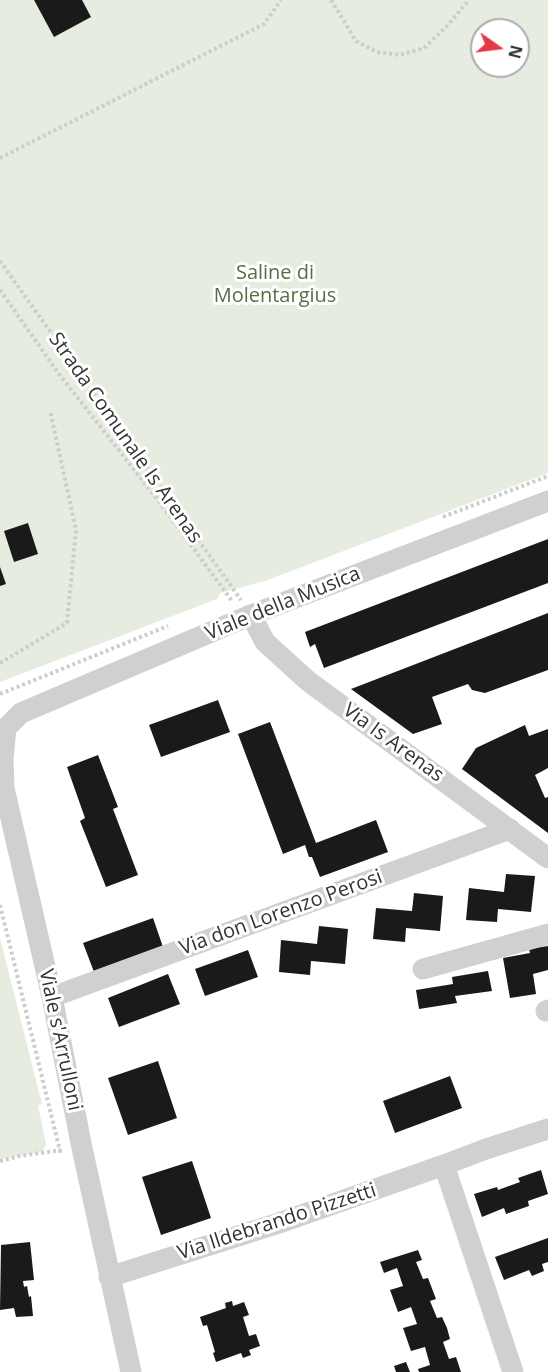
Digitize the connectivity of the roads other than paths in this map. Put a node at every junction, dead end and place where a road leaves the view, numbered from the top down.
1 (548, 501) edge
2 (251, 615) junction
3 (21, 713) joint
4 (510, 829) junction
5 (548, 858) edge
6 (548, 934) edge
7 (423, 969) dead end
8 (52, 997) junction
9 (548, 1129) edge
10 (444, 1165) junction
11 (110, 1277) junction
12 (131, 1372) edge
13 (513, 1372) edge

1 - 2 street, Viale della Musica
2 - 3 street, Viale della Musica
2 - 4 street, Via Is Arenas
3 - 8 street, Viale s'Arrulloni
4 - 5 street, Via Is Arenas
4 - 8 street, Via don Lorenzo Perosi
6 - 7 street
8 - 11 street, Viale s'Arrulloni
9 - 10 street, Via Ildebrando Pizzetti
10 - 11 street, Via Ildebrando Pizzetti
10 - 13 street
11 - 12 street, Viale s'Arrulloni

